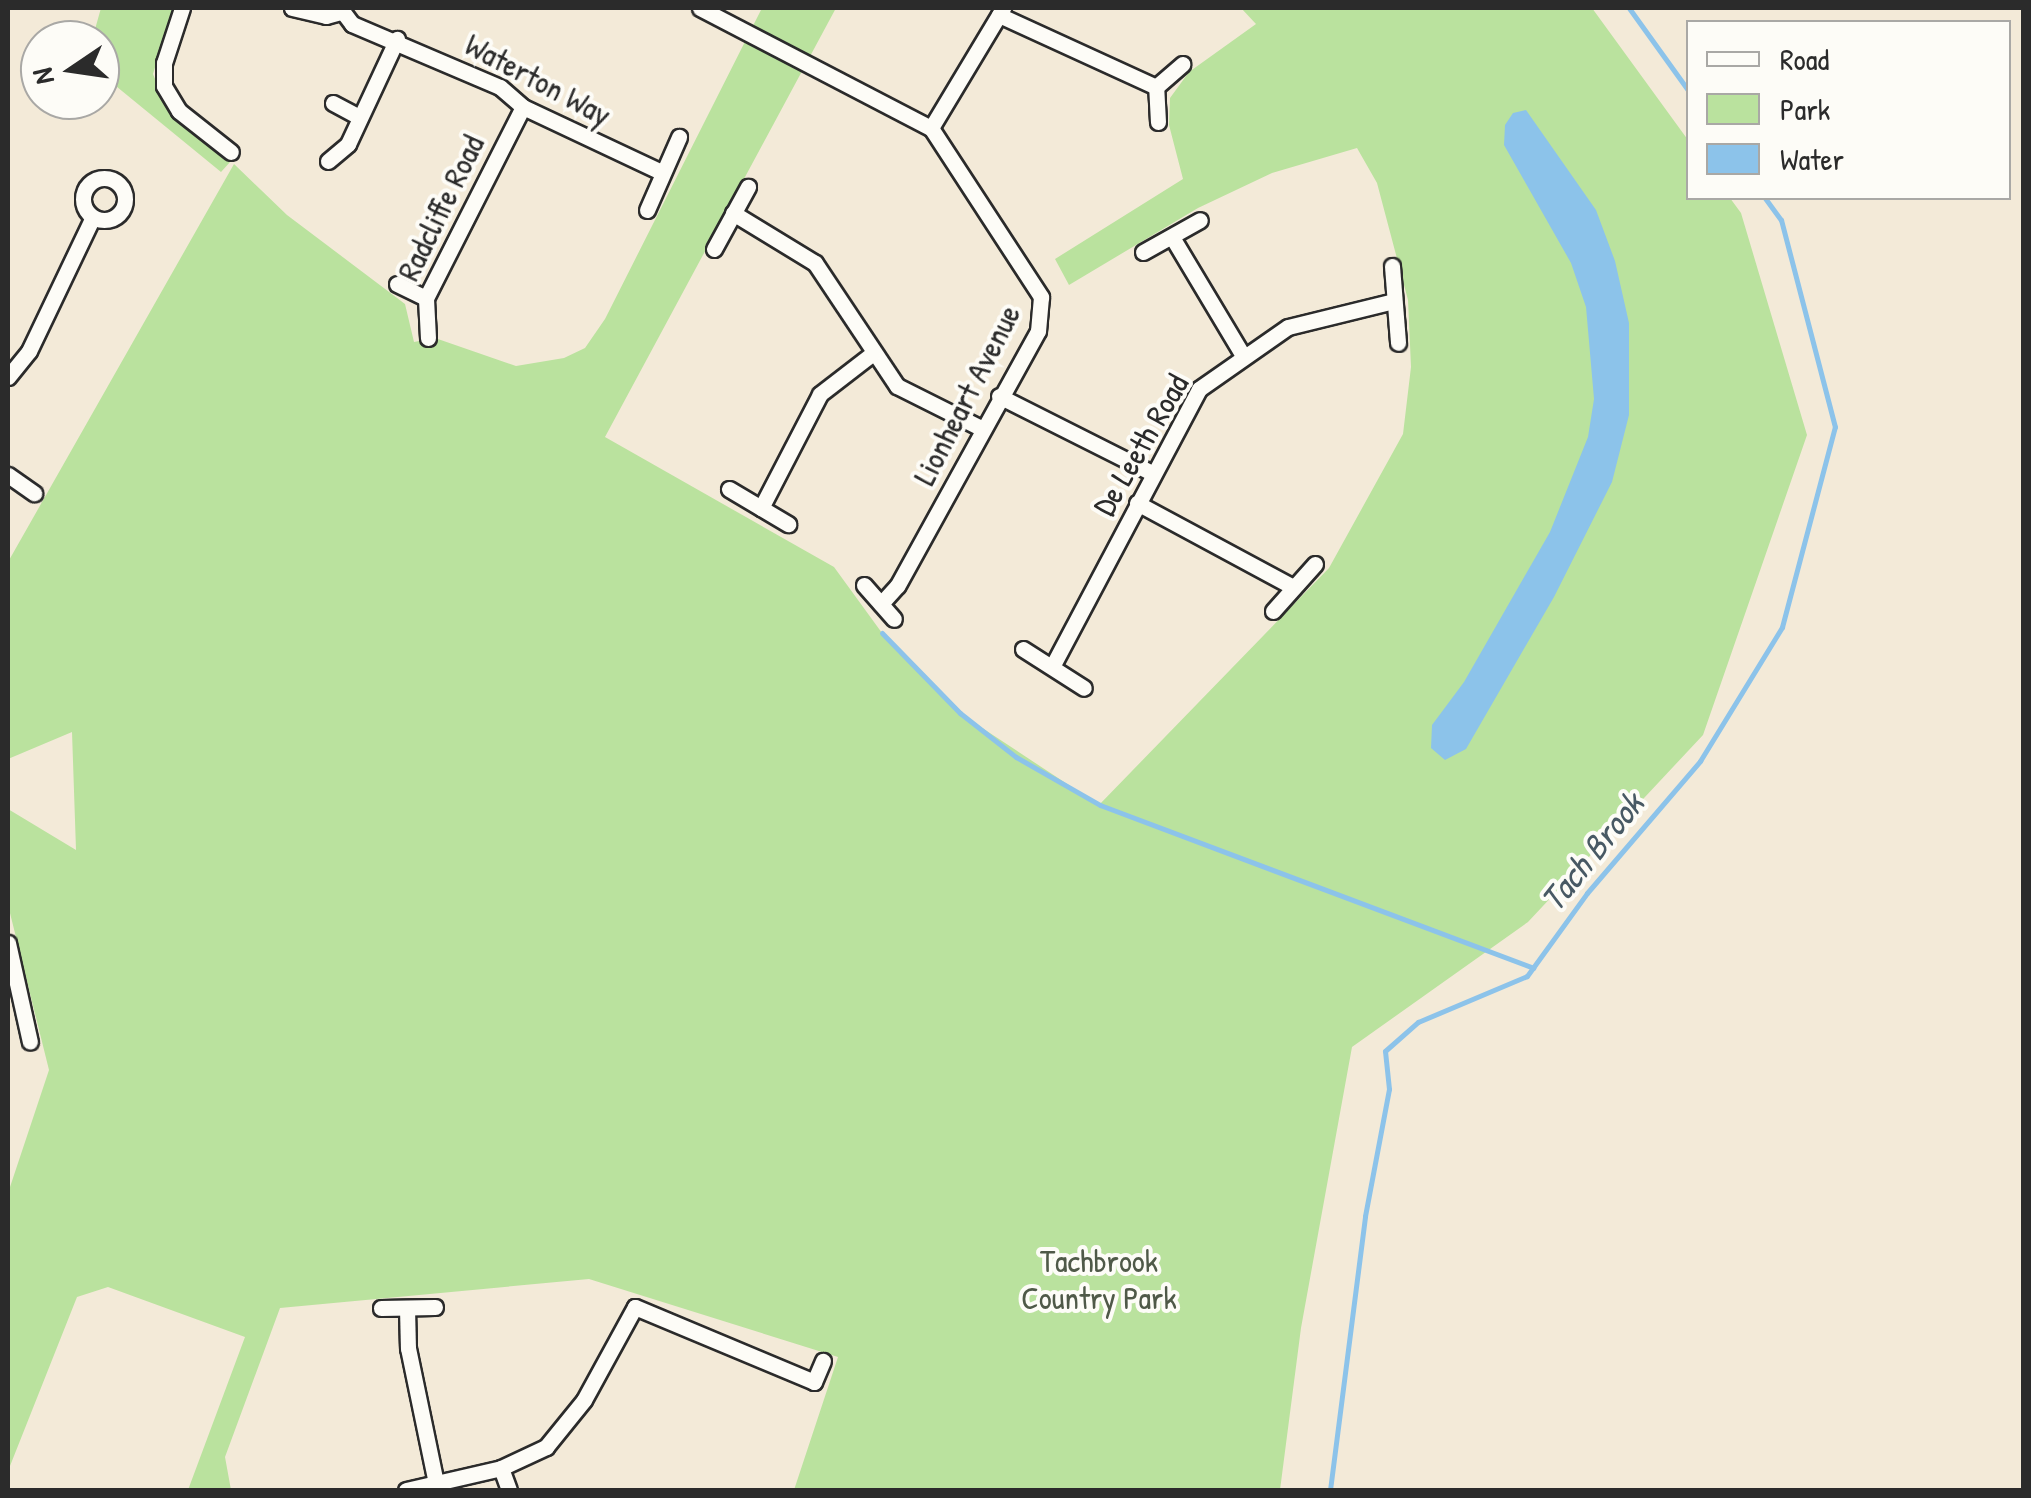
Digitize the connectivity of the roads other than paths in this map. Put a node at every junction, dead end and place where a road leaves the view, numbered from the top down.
1 (182, 8) edge
2 (292, 8) edge
3 (700, 8) edge
4 (341, 10) edge
5 (1001, 11) edge
6 (397, 39) junction
7 (1182, 64) dead end
8 (1156, 88) junction
9 (333, 103) dead end
10 (523, 107) junction
11 (359, 117) junction
12 (1158, 122) dead end
13 (931, 128) junction
14 (678, 136) dead end
15 (232, 152) dead end
16 (328, 161) dead end
17 (661, 172) junction
18 (748, 187) dead end
19 (647, 210) dead end
20 (733, 214) junction
21 (94, 217) dead end
22 (1200, 220) dead end
23 (1172, 237) junction
24 (714, 249) dead end
25 (1143, 252) dead end
26 (1392, 266) dead end
27 (397, 284) dead end
28 (426, 298) junction
29 (1394, 301) junction
30 (428, 338) dead end
31 (1398, 343) dead end
32 (872, 354) junction
33 (1242, 354) junction
34 (8, 378) edge
35 (998, 396) junction
36 (983, 429) junction
37 (1152, 473) junction
38 (8, 475) edge
39 (729, 489) dead end
40 (34, 493) dead end
41 (1138, 503) junction
42 (762, 508) junction
43 (788, 524) dead end
44 (1316, 564) dead end
45 (864, 586) dead end
46 (1292, 587) junction
47 (880, 604) junction
48 (1272, 610) dead end
49 (894, 620) dead end
50 (1023, 649) dead end
51 (1053, 665) junction
52 (1084, 688) dead end
53 (8, 943) edge
54 (15, 1010) edge
55 (30, 1042) dead end
56 (435, 1307) dead end
57 (381, 1308) dead end
58 (407, 1308) junction
59 (823, 1361) dead end
60 (814, 1382) junction
61 (807, 1400) dead end
62 (501, 1468) junction
63 (436, 1483) junction
64 (406, 1490) edge
65 (509, 1490) edge

1 - 15 street
2 - 4 street
3 - 13 street, Lionheart Avenue
4 - 6 street, Waterton Way
5 - 8 street
5 - 13 street
6 - 10 street, Waterton Way
6 - 11 street
7 - 8 street
8 - 12 street
9 - 11 street
10 - 17 street, Waterton Way
10 - 28 street, Radcliffe Road
11 - 16 street
13 - 35 street, Lionheart Avenue
14 - 17 street
17 - 19 street
18 - 20 street
20 - 24 street
20 - 32 street
21 - 34 street
22 - 23 street
23 - 25 street
23 - 33 street
26 - 29 street
27 - 28 street
28 - 30 street, Radcliffe Road
29 - 31 street
29 - 33 street, De Leeth Road
32 - 36 street
32 - 42 street
33 - 37 street, De Leeth Road
35 - 36 street, Lionheart Avenue
35 - 37 street
36 - 47 street, Lionheart Avenue
37 - 41 street, De Leeth Road
38 - 40 street
39 - 42 street
41 - 46 street
41 - 51 street, De Leeth Road
42 - 43 street
44 - 46 street
45 - 47 street
46 - 48 street
47 - 49 street
50 - 51 street
51 - 52 street
53 - 54 street
54 - 55 street
56 - 58 street
57 - 58 street
58 - 63 street
59 - 60 street
60 - 61 street
60 - 62 street
62 - 63 street
62 - 65 street
63 - 64 street

